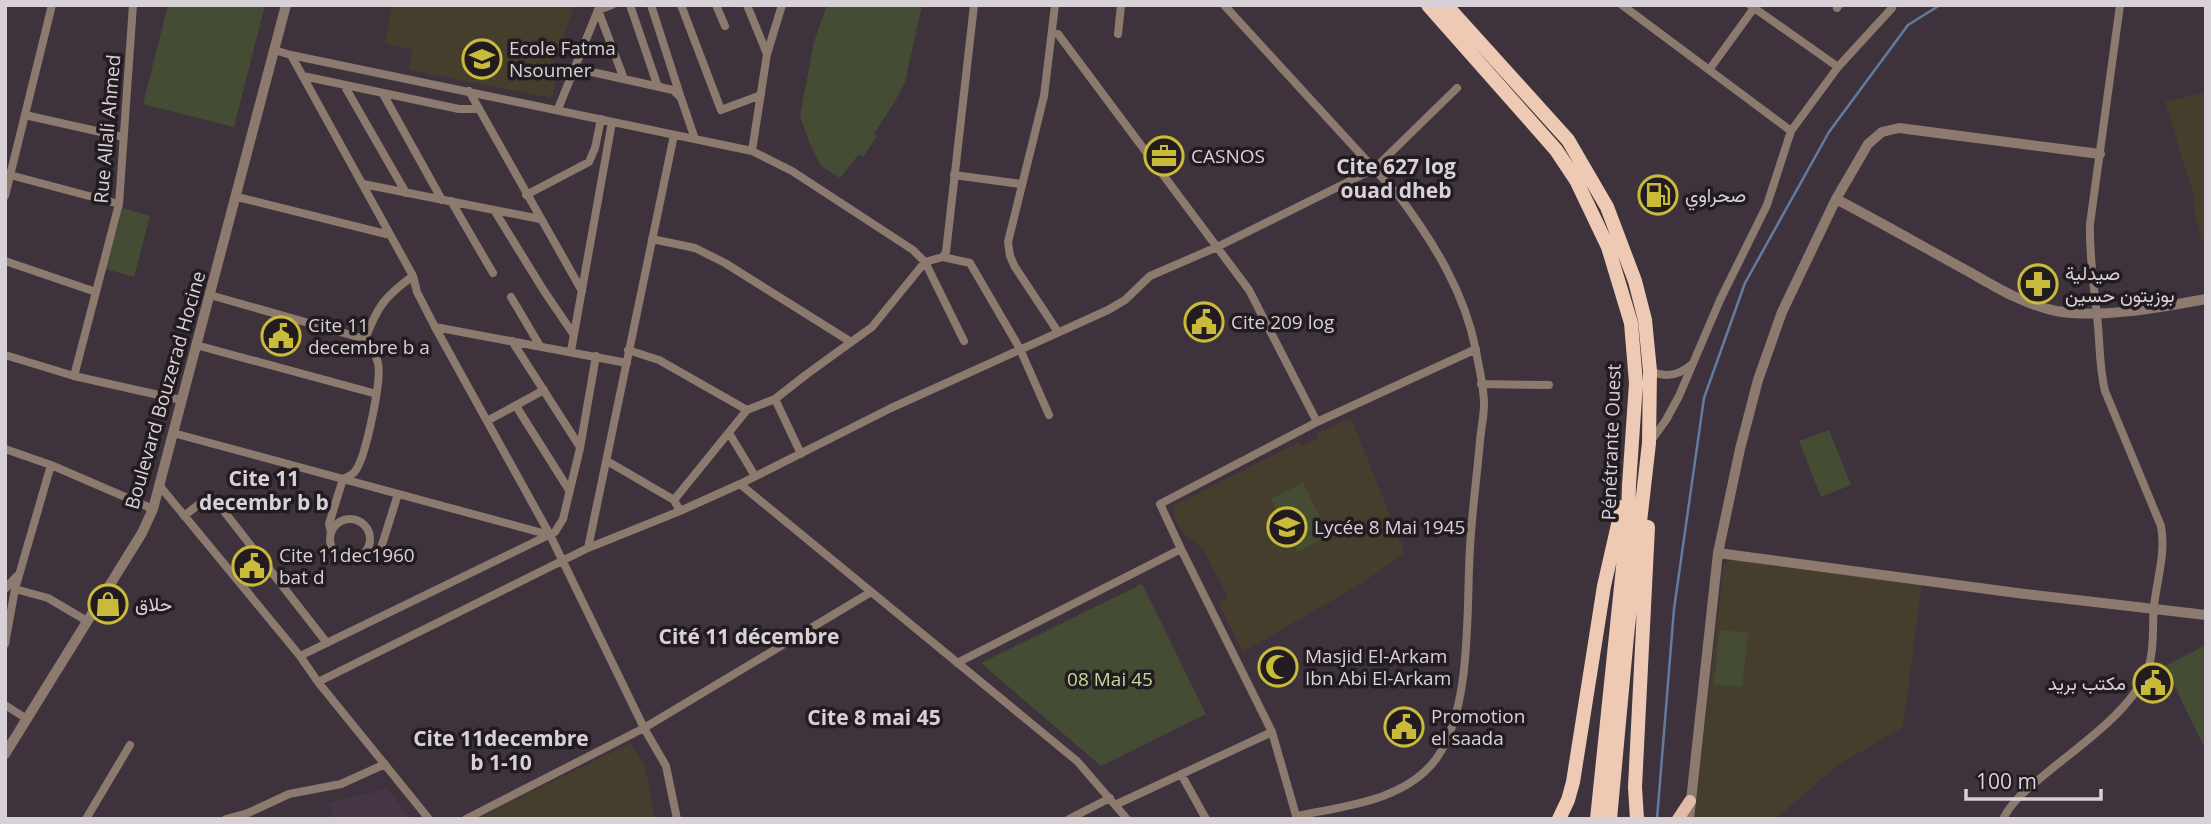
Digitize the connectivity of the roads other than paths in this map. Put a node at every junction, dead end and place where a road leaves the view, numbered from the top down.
1 (52, 5) edge
2 (133, 5) edge
3 (286, 5) edge
4 (612, 5) edge
5 (630, 5) edge
6 (651, 5) edge
7 (681, 5) edge
8 (716, 5) edge
9 (747, 5) edge
10 (782, 5) edge
11 (974, 5) edge
12 (1055, 5) edge
13 (1121, 5) edge
14 (1224, 5) edge
15 (1428, 5) edge
16 (1446, 5) edge
17 (1622, 5) edge
18 (1893, 5) edge
19 (2120, 5) edge
20 (1752, 7) edge
21 (599, 8) edge
22 (724, 26) dead end
23 (1052, 32) junction
24 (1118, 34) dead end
25 (274, 50) junction
26 (767, 54) junction
27 (291, 55) junction
28 (1838, 67) junction
29 (574, 68) junction
30 (1709, 70) junction
31 (303, 76) junction
32 (624, 79) junction
33 (344, 85) junction
34 (658, 87) junction
35 (1457, 89) dead end
36 (469, 91) junction
37 (383, 94) junction
38 (761, 95) junction
39 (681, 98) junction
40 (479, 109) junction
41 (558, 110) junction
42 (25, 115) junction
43 (601, 119) junction
44 (612, 122) junction
45 (1791, 131) junction
46 (674, 135) junction
47 (123, 137) junction
48 (695, 139) junction
49 (752, 151) junction
50 (2100, 154) junction
51 (1374, 169) junction
52 (954, 175) junction
53 (10, 176) junction
54 (363, 184) junction
55 (1021, 184) junction
56 (406, 193) junction
57 (526, 195) junction
58 (5, 196) edge
59 (237, 197) junction
60 (1836, 199) junction
61 (447, 201) junction
62 (119, 204) junction
63 (494, 210) junction
64 (540, 219) junction
65 (390, 235) junction
66 (652, 239) junction
67 (1217, 247) junction
68 (943, 257) junction
69 (5, 261) edge
70 (925, 262) junction
71 (493, 273) dead end
72 (413, 276) junction
73 (582, 291) junction
74 (96, 292) junction
75 (210, 295) junction
76 (511, 297) dead end
77 (2206, 299) edge
78 (2097, 313) junction
79 (435, 327) junction
80 (1058, 331) junction
81 (574, 335) junction
82 (365, 339) junction
83 (512, 341) junction
84 (964, 341) dead end
85 (851, 342) junction
86 (196, 345) junction
87 (540, 346) junction
88 (1020, 349) junction
89 (1476, 349) junction
90 (571, 351) junction
91 (628, 351) junction
92 (5, 355) edge
93 (596, 356) junction
94 (1695, 360) junction
95 (627, 363) junction
96 (1650, 371) junction
97 (74, 376) junction
98 (1481, 384) junction
99 (1549, 384) dead end
100 (544, 390) junction
101 (376, 396) junction
102 (775, 399) junction
103 (181, 400) junction
104 (516, 406) junction
105 (747, 410) junction
106 (1049, 415) dead end
107 (487, 421) junction
108 (1317, 422) junction
109 (173, 433) junction
110 (729, 433) junction
111 (1649, 443) junction
112 (580, 447) junction
113 (5, 449) edge
114 (800, 454) junction
115 (607, 461) junction
116 (51, 465) junction
117 (755, 477) junction
118 (343, 479) junction
119 (740, 484) junction
120 (159, 485) junction
121 (1629, 485) junction
122 (1644, 485) junction
123 (569, 491) junction
124 (398, 494) junction
125 (674, 500) junction
126 (153, 509) junction
127 (680, 511) junction
128 (184, 516) junction
129 (331, 532) junction
130 (550, 535) junction
131 (588, 548) junction
132 (1181, 549) junction
133 (1718, 553) junction
134 (363, 554) junction
135 (562, 561) junction
136 (10, 589) edge
137 (871, 592) junction
138 (2154, 608) junction
139 (2206, 615) edge
140 (88, 621) junction
141 (327, 643) junction
142 (5, 645) edge
143 (300, 656) junction
144 (957, 663) junction
145 (318, 682) junction
146 (5, 705) edge
147 (27, 719) junction
148 (644, 728) junction
149 (1272, 732) junction
150 (130, 745) dead end
151 (5, 754) edge
152 (384, 764) junction
153 (1181, 774) junction
154 (1690, 801) junction
155 (1113, 802) junction
156 (1604, 814) edge
157 (88, 815) edge
158 (1297, 818) edge
159 (99, 819) edge
160 (226, 819) edge
161 (429, 819) edge
162 (466, 819) edge
163 (677, 819) edge
164 (1069, 819) edge
165 (1127, 819) edge
166 (1206, 819) edge
167 (1559, 819) edge
168 (1637, 819) edge
169 (1678, 819) edge
170 (1689, 819) edge
171 (2003, 819) edge

1 - 42 street
2 - 47 street, Rue Allali Ahmed
3 - 25 street, Boulevard Bouzerad Hocine
4 - 21 street
5 - 34 street
6 - 39 street
7 - 38 street
8 - 22 street
9 - 26 street
10 - 26 street
11 - 52 street
12 - 23 street
13 - 24 street
14 - 51 street
15 - 121 highway, Pénétrante Ouest
16 - 96 highway, Pénétrante Ouest
17 - 30 street
18 - 28 street
19 - 50 street
20 - 28 street
20 - 30 street
21 - 29 street
21 - 32 street
23 - 55 street
23 - 67 street
25 - 27 street
25 - 59 street, Boulevard Bouzerad Hocine
26 - 38 street
27 - 31 street
27 - 36 street
28 - 45 street
29 - 32 street
29 - 41 street
30 - 45 street
31 - 33 street
31 - 54 street
32 - 34 street
33 - 37 street
33 - 56 street
34 - 39 street
35 - 51 street
36 - 40 street
36 - 41 street
37 - 40 street
37 - 61 street
38 - 49 street
39 - 48 street
40 - 57 street
41 - 43 street
42 - 47 street
42 - 53 street
43 - 44 street
43 - 57 street
44 - 46 street
44 - 73 street
45 - 94 street
46 - 48 street
46 - 66 street
47 - 62 street, Rue Allali Ahmed
48 - 49 street
49 - 70 street
50 - 60 street
50 - 78 street
51 - 67 street
51 - 89 street
52 - 55 street
52 - 68 street
53 - 58 street
53 - 62 street
54 - 56 street
54 - 65 street
55 - 80 street
56 - 61 street
57 - 64 street
59 - 65 street
59 - 75 street, Boulevard Bouzerad Hocine
60 - 78 street
60 - 133 street
61 - 63 street
61 - 71 street
62 - 74 street, Rue Allali Ahmed
63 - 64 street
63 - 81 street
64 - 73 street
65 - 72 street
66 - 85 street
66 - 91 street
67 - 80 street
67 - 108 street
68 - 70 street
68 - 88 street
69 - 74 street
70 - 84 street
70 - 85 street
72 - 79 street
72 - 82 street
73 - 81 street
74 - 97 street, Rue Allali Ahmed
75 - 82 street
75 - 86 street, Boulevard Bouzerad Hocine
76 - 87 street
77 - 78 street
78 - 138 street
79 - 83 street
79 - 107 street
80 - 88 street
81 - 90 street
82 - 101 street
83 - 87 street
83 - 100 street
85 - 102 street
86 - 101 street
86 - 103 street, Boulevard Bouzerad Hocine
87 - 90 street
88 - 106 street
88 - 114 street
89 - 98 street
89 - 108 street
90 - 93 street
91 - 95 street
91 - 105 street
92 - 97 street
93 - 95 street
93 - 112 street
94 - 96 street
94 - 111 street
95 - 115 street
96 - 111 highway, Pénétrante Ouest
97 - 103 street
98 - 99 street
98 - 158 street
100 - 104 street
100 - 112 street
101 - 118 street
102 - 105 street
102 - 114 street
103 - 109 street, Boulevard Bouzerad Hocine
104 - 107 street
104 - 123 street
105 - 110 street
107 - 130 street
108 - 132 street
109 - 118 street
109 - 120 street, Boulevard Bouzerad Hocine
110 - 117 street
110 - 125 street
111 - 122 highway, Pénétrante Ouest
112 - 123 street
113 - 116 street
114 - 117 street
115 - 125 street
115 - 131 street
116 - 126 street
116 - 136 street
117 - 119 street
118 - 124 street
118 - 129 street
119 - 127 street
119 - 137 street
120 - 126 street, Boulevard Bouzerad Hocine
120 - 128 street
121 - 156 highway, Pénétrante Ouest
121 - 167 highway
122 - 156 highway, Pénétrante Ouest
122 - 168 highway
123 - 130 street
124 - 130 street
124 - 134 street
125 - 127 street
126 - 140 street, Boulevard Bouzerad Hocine
127 - 131 street
128 - 141 street
128 - 143 street
129 - 134 street
129 - 134 street
130 - 135 street
130 - 141 street
131 - 135 street
132 - 144 street
132 - 149 street
133 - 138 street
133 - 154 street
135 - 145 street
135 - 148 street
136 - 140 street
136 - 142 street
137 - 144 street
137 - 148 street
138 - 139 street
138 - 171 street
140 - 147 street, Boulevard Bouzerad Hocine
141 - 143 street
143 - 145 street
144 - 155 street
145 - 152 street
146 - 147 street
147 - 151 street, Boulevard Bouzerad Hocine
148 - 162 street
148 - 163 street
149 - 153 street
149 - 158 street
150 - 157 street
152 - 160 street
152 - 161 street
153 - 155 street
153 - 166 street
154 - 169 main road
154 - 170 street
155 - 164 street
155 - 165 street
157 - 159 street

